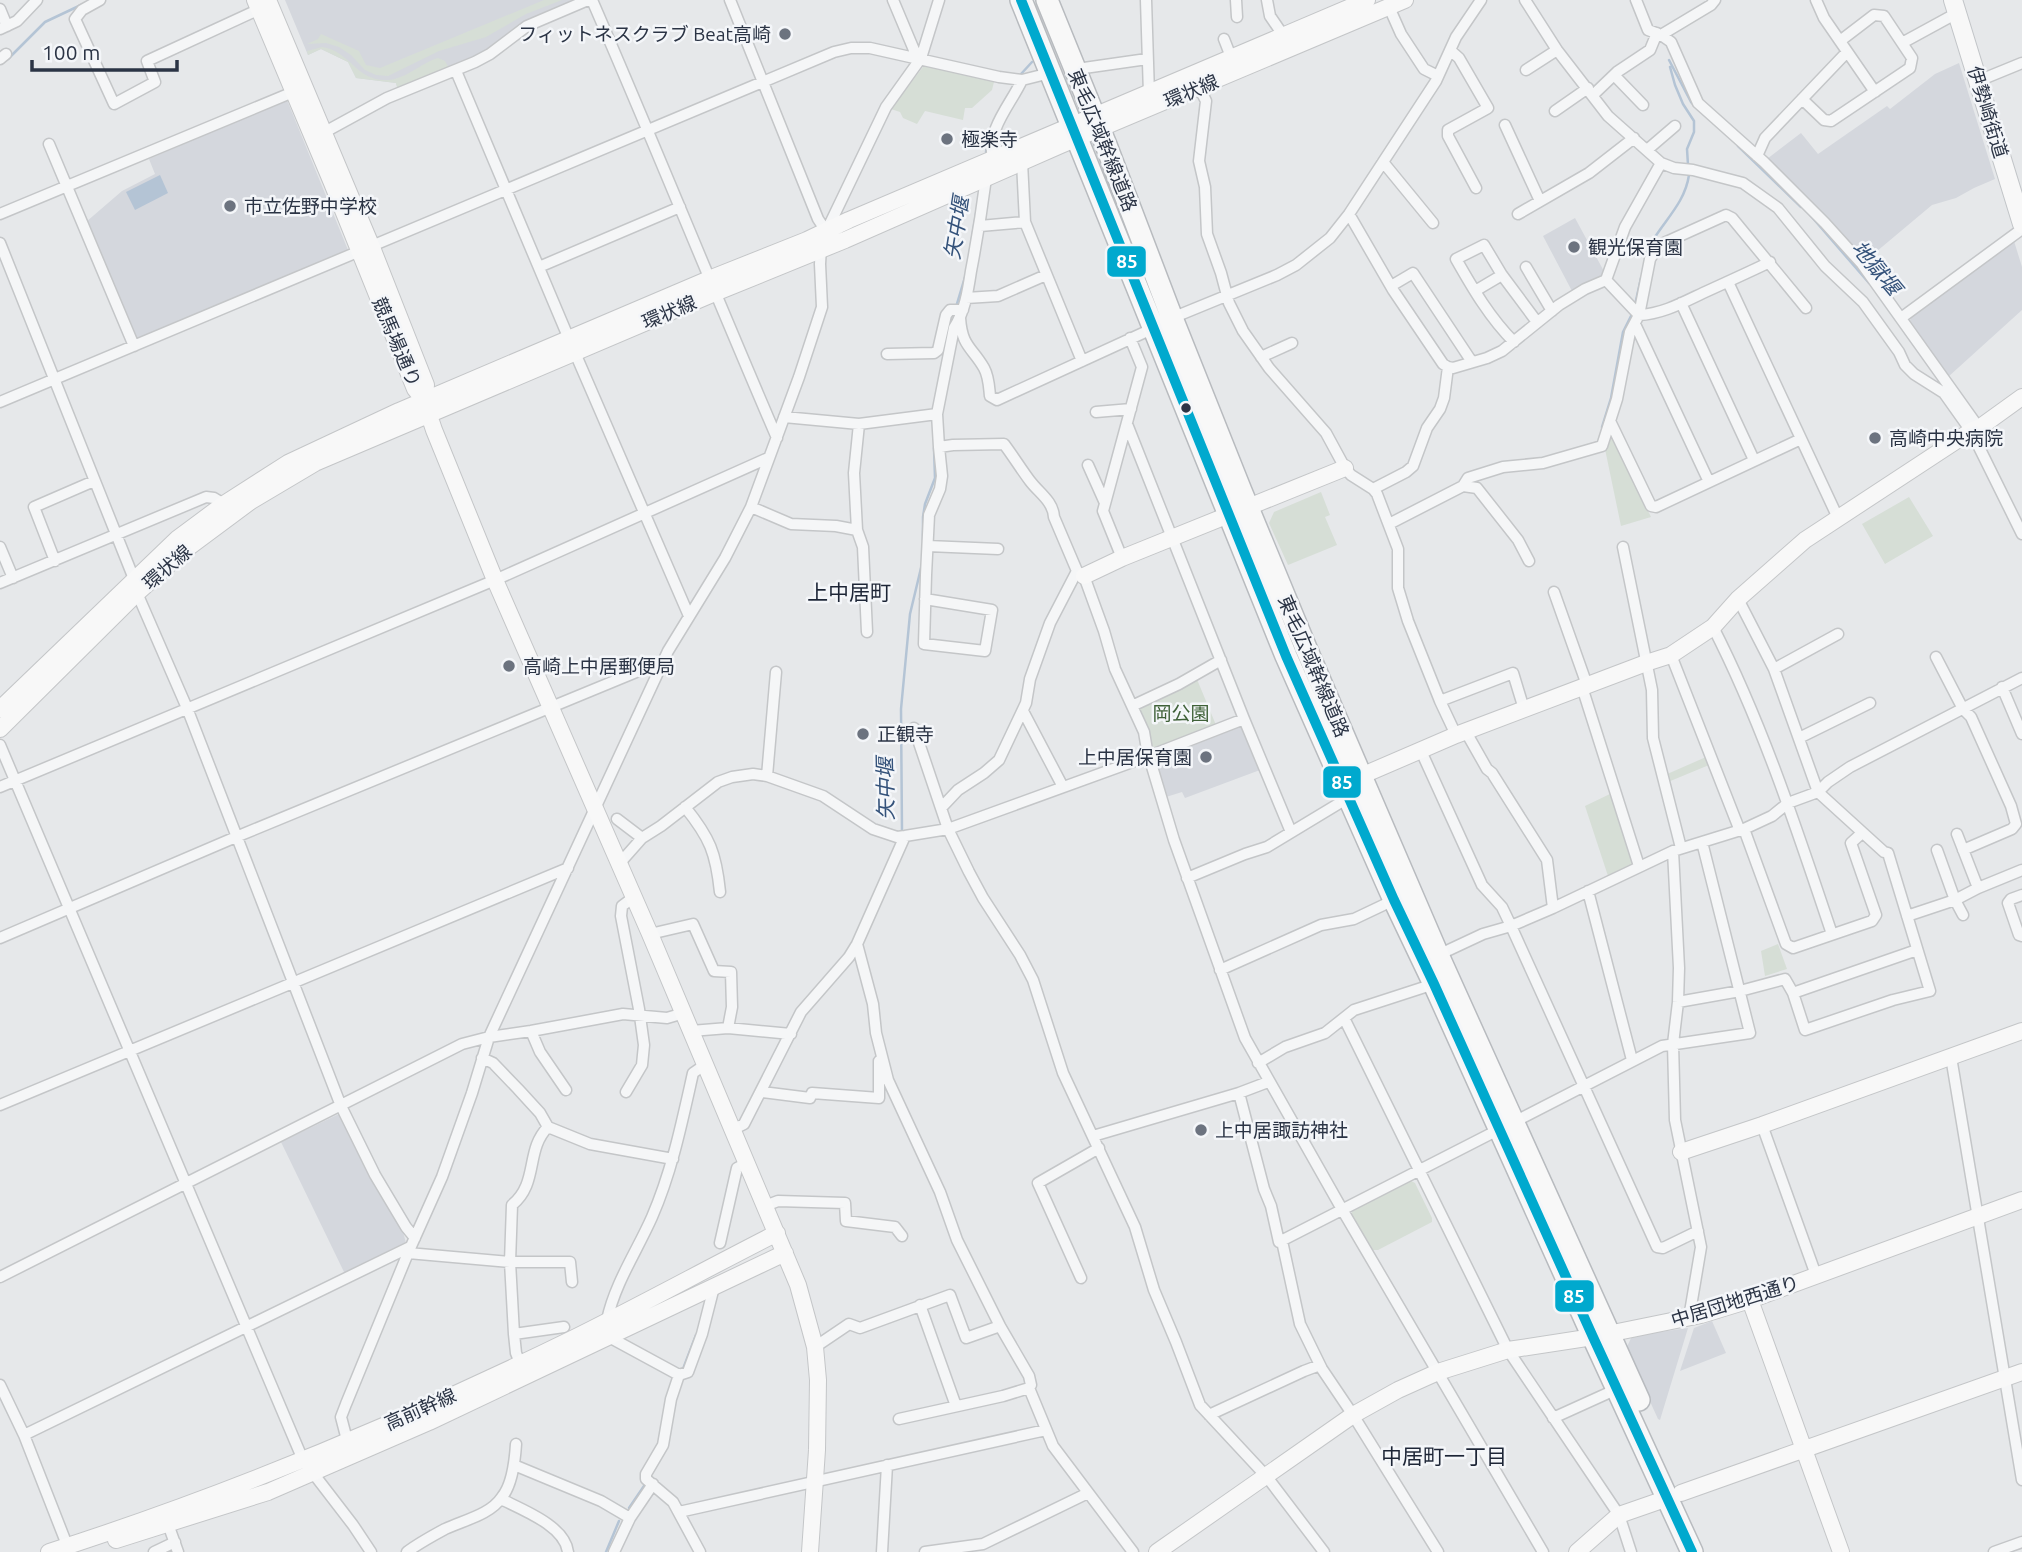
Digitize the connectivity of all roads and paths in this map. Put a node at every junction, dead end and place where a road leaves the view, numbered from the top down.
1 (37, 0) edge
2 (76, 0) edge
3 (100, 0) edge
4 (590, 0) edge
5 (730, 0) edge
6 (893, 0) edge
7 (939, 0) edge
8 (1021, 0) edge
9 (1146, 0) edge
10 (1236, 0) edge
11 (1267, 0) edge
12 (1367, 0) edge
13 (1405, 0) edge
14 (1480, 0) edge
15 (1525, 0) edge
16 (1636, 0) edge
17 (1715, 0) edge
18 (1816, 0) edge
19 (263, 3) edge
20 (1053, 3) edge
21 (1389, 7) junction
22 (1955, 7) edge
23 (0, 9) edge
24 (82, 10) junction
25 (1237, 17) dead end
26 (4, 27) edge
27 (1659, 34) junction
28 (1283, 35) junction
29 (1224, 39) dead end
30 (1840, 41) junction
31 (1902, 43) junction
32 (1450, 50) junction
33 (1557, 50) junction
34 (1847, 51) junction
35 (1231, 57) junction
36 (921, 58) junction
37 (1147, 58) junction
38 (2022, 63) edge
39 (1526, 70) dead end
40 (456, 71) junction
41 (1076, 72) junction
42 (1050, 73) junction
43 (1614, 75) junction
44 (1438, 76) junction
45 (1022, 80) junction
46 (1978, 81) junction
47 (764, 83) junction
48 (1199, 87) junction
49 (299, 90) junction
50 (1590, 91) junction
51 (1875, 92) junction
52 (1149, 94) junction
53 (1802, 99) junction
54 (1643, 105) dead end
55 (1555, 111) dead end
56 (1096, 123) junction
57 (1504, 125) dead end
58 (1675, 126) dead end
59 (649, 130) junction
60 (1074, 132) junction
61 (323, 133) junction
62 (1634, 138) junction
63 (49, 144) dead end
64 (1647, 150) junction
65 (1757, 156) junction
66 (993, 158) junction
67 (1022, 162) junction
68 (1383, 162) junction
69 (1661, 163) junction
70 (986, 178) junction
71 (69, 186) junction
72 (1476, 188) dead end
73 (506, 189) junction
74 (1539, 201) junction
75 (680, 207) junction
76 (0, 214) edge
77 (1349, 214) junction
78 (1518, 214) dead end
79 (1025, 222) junction
80 (1433, 223) dead end
81 (980, 226) junction
82 (2022, 227) edge
83 (826, 230) junction
84 (0, 243) edge
85 (365, 248) junction
86 (821, 249) junction
87 (1770, 262) junction
88 (539, 267) junction
89 (1526, 267) dead end
90 (1046, 275) junction
91 (1502, 275) junction
92 (1606, 280) junction
93 (1728, 282) junction
94 (712, 286) junction
95 (1391, 286) junction
96 (1475, 291) junction
97 (1227, 296) junction
98 (966, 298) junction
99 (1681, 303) junction
100 (1806, 308) dead end
101 (1552, 311) junction
102 (958, 312) junction
103 (1901, 318) junction
104 (1637, 320) junction
105 (1537, 322) junction
106 (1163, 323) junction
107 (1130, 338) junction
108 (1514, 342) junction
109 (1292, 343) dead end
110 (134, 346) junction
111 (572, 346) junction
112 (887, 354) dead end
113 (1261, 357) junction
114 (1082, 361) junction
115 (1472, 362) junction
116 (1448, 368) junction
117 (54, 379) junction
118 (2022, 397) edge
119 (0, 402) edge
120 (426, 408) junction
121 (1131, 408) junction
122 (1096, 412) dead end
123 (933, 414) junction
124 (784, 417) junction
125 (1610, 421) junction
126 (859, 424) junction
127 (1127, 424) junction
128 (1974, 430) junction
129 (777, 438) junction
130 (1801, 439) junction
131 (939, 447) junction
132 (768, 458) junction
133 (1754, 460) junction
134 (1088, 465) dead end
135 (1345, 468) junction
136 (94, 481) junction
137 (1709, 482) junction
138 (1463, 486) junction
139 (1373, 489) junction
140 (1105, 503) junction
141 (224, 504) junction
142 (751, 507) junction
143 (1238, 512) junction
144 (644, 513) junction
145 (1838, 518) junction
146 (1389, 524) junction
147 (857, 530) junction
148 (2022, 534) edge
149 (116, 535) junction
150 (1171, 538) junction
151 (928, 546) junction
152 (0, 547) edge
153 (1623, 547) dead end
154 (998, 549) dead end
155 (1122, 558) junction
156 (55, 561) junction
157 (1529, 561) dead end
158 (1080, 573) junction
159 (13, 578) junction
160 (495, 580) junction
161 (0, 583) edge
162 (135, 586) junction
163 (1554, 592) dead end
164 (925, 599) junction
165 (1738, 599) junction
166 (689, 615) junction
167 (1713, 627) junction
168 (867, 632) dead end
169 (1838, 634) dead end
170 (1671, 655) junction
171 (1936, 657) dead end
172 (1221, 660) junction
173 (663, 662) junction
174 (1646, 663) junction
175 (1773, 669) junction
176 (776, 672) dead end
177 (2022, 678) edge
178 (1584, 686) junction
179 (2002, 687) junction
180 (1440, 701) junction
181 (1870, 703) dead end
182 (1132, 706) junction
183 (551, 707) junction
184 (187, 708) junction
185 (0, 709) edge
186 (1524, 709) junction
187 (1963, 709) junction
188 (1023, 711) junction
189 (1244, 719) junction
190 (914, 728) dead end
191 (0, 729) edge
192 (1461, 734) junction
193 (2022, 734) edge
194 (1799, 738) junction
195 (0, 745) edge
196 (1421, 751) junction
197 (1149, 756) junction
198 (766, 776) junction
199 (1361, 776) junction
200 (15, 780) junction
201 (0, 787) edge
202 (1063, 787) junction
203 (1818, 792) junction
204 (1348, 798) junction
205 (1787, 803) junction
206 (2017, 804) edge
207 (685, 807) junction
208 (595, 808) junction
209 (941, 808) junction
210 (617, 819) dead end
211 (948, 829) junction
212 (1742, 830) junction
213 (1291, 832) junction
214 (1862, 833) junction
215 (1957, 834) dead end
216 (905, 836) junction
217 (236, 837) junction
218 (642, 838) junction
219 (1702, 842) junction
220 (1677, 850) junction
221 (1937, 850) dead end
222 (1962, 850) junction
223 (619, 864) junction
224 (1639, 866) junction
225 (568, 868) junction
226 (2022, 870) edge
227 (1187, 877) junction
228 (1978, 888) junction
229 (1588, 891) junction
230 (720, 892) dead end
231 (2022, 895) edge
232 (634, 897) junction
233 (1394, 900) junction
234 (1955, 900) junction
235 (1553, 908) junction
236 (70, 909) junction
237 (1963, 915) dead end
238 (1907, 916) junction
239 (1511, 926) junction
240 (650, 934) junction
241 (1832, 934) junction
242 (2022, 936) edge
243 (0, 938) edge
244 (857, 944) junction
245 (1917, 950) junction
246 (1431, 958) junction
247 (1220, 970) junction
248 (293, 984) junction
249 (1434, 984) junction
250 (1740, 991) junction
251 (1793, 993) junction
252 (1678, 1002) junction
253 (684, 1013) junction
254 (639, 1016) junction
255 (1344, 1018) junction
256 (728, 1028) junction
257 (531, 1031) junction
258 (691, 1031) junction
259 (2022, 1031) edge
260 (791, 1034) junction
261 (489, 1037) junction
262 (879, 1044) junction
263 (1673, 1044) junction
264 (130, 1051) junction
265 (1951, 1057) junction
266 (482, 1058) junction
267 (1632, 1060) junction
268 (1258, 1063) junction
269 (706, 1064) junction
270 (1268, 1082) junction
271 (1584, 1087) junction
272 (566, 1090) dead end
273 (626, 1092) dead end
274 (762, 1092) junction
275 (1239, 1093) junction
276 (0, 1105) edge
277 (341, 1106) junction
278 (1762, 1125) junction
279 (1507, 1126) junction
280 (548, 1127) junction
281 (734, 1129) junction
282 (1093, 1136) junction
283 (1098, 1148) junction
284 (1681, 1152) junction
285 (673, 1159) junction
286 (747, 1163) junction
287 (1419, 1170) junction
288 (186, 1184) junction
289 (2022, 1200) edge
290 (765, 1206) junction
291 (1343, 1211) junction
292 (1978, 1216) junction
293 (1698, 1231) junction
294 (777, 1233) junction
295 (902, 1236) dead end
296 (1282, 1241) junction
297 (720, 1242) dead end
298 (411, 1246) junction
299 (785, 1254) junction
300 (510, 1262) junction
301 (1816, 1275) junction
302 (0, 1277) edge
303 (1081, 1278) dead end
304 (572, 1282) dead end
305 (714, 1287) junction
306 (1750, 1300) junction
307 (920, 1305) junction
308 (1689, 1318) junction
309 (607, 1320) junction
310 (246, 1326) junction
311 (1000, 1326) junction
312 (564, 1327) dead end
313 (514, 1334) junction
314 (1601, 1335) junction
315 (609, 1337) junction
316 (815, 1347) junction
317 (1508, 1350) junction
318 (520, 1363) junction
319 (1320, 1365) junction
320 (2022, 1372) edge
321 (1438, 1373) junction
322 (679, 1375) junction
323 (2005, 1378) junction
324 (0, 1385) edge
325 (1029, 1388) junction
326 (1617, 1389) junction
327 (956, 1406) junction
328 (1209, 1415) junction
329 (1353, 1415) junction
330 (1553, 1418) junction
331 (900, 1419) dead end
332 (1046, 1430) junction
333 (24, 1434) junction
334 (347, 1440) junction
335 (516, 1444) dead end
336 (1804, 1448) junction
337 (514, 1465) junction
338 (887, 1465) junction
339 (307, 1466) junction
340 (1267, 1477) junction
341 (2022, 1480) edge
342 (815, 1481) junction
343 (653, 1484) junction
344 (1088, 1493) junction
345 (1674, 1495) junction
346 (502, 1499) junction
347 (679, 1512) junction
348 (1619, 1515) junction
349 (630, 1518) junction
350 (168, 1524) junction
351 (2022, 1542) edge
352 (176, 1547) edge
353 (72, 1550) edge
354 (1317, 1550) edge
355 (49, 1552) edge
356 (154, 1552) edge
357 (371, 1552) edge
358 (407, 1552) edge
359 (568, 1552) edge
360 (614, 1552) edge
361 (700, 1552) edge
362 (810, 1552) edge
363 (882, 1552) edge
364 (925, 1552) edge
365 (1133, 1552) edge
366 (1157, 1552) edge
367 (1438, 1552) edge
368 (1543, 1552) edge
369 (1577, 1552) edge
370 (1631, 1552) edge
371 (1692, 1552) edge
372 (1707, 1552) edge
373 (1841, 1552) edge
374 (1994, 1552) edge

1 - 26 street
2 - 24 street
3 - 24 street
4 - 40 street
4 - 59 street
5 - 47 street
6 - 36 street
7 - 36 street
8 - 42 highway, 東毛広域幹線道路
9 - 37 street
10 - 25 street
11 - 28 street
12 - 28 street, 環状線
13 - 21 street, 環状線
14 - 32 street
15 - 33 street
16 - 27 street
17 - 27 street
18 - 30 street
19 - 24 street
19 - 49 street, 競馬場通り
20 - 41 highway, 東毛広域幹線道路
21 - 44 street
21 - 48 street, 環状線
22 - 31 street
22 - 46 main road, 伊勢崎街道
23 - 26 street
27 - 43 street
27 - 65 street
28 - 35 street, 環状線
29 - 35 street
30 - 31 street
30 - 34 street
31 - 51 street
32 - 44 street
32 - 72 street
33 - 39 street
33 - 50 street
34 - 51 street
34 - 53 street
35 - 52 street, 環状線
36 - 45 street
36 - 47 street
36 - 83 street
37 - 41 street
37 - 52 street
38 - 46 street
40 - 61 street
40 - 73 street
41 - 56 highway, 東毛広域幹線道路
42 - 45 street
42 - 60 highway, 東毛広域幹線道路
43 - 50 street
43 - 54 street
44 - 68 street
45 - 66 street
46 - 82 main road, 伊勢崎街道
47 - 59 street
47 - 83 street
48 - 56 street, 環状線
48 - 97 street
49 - 61 street, 競馬場通り
49 - 71 street
49 - 85 street, 競馬場通り
50 - 55 street
50 - 62 street
51 - 53 street
52 - 56 street, 環状線
53 - 65 street
56 - 60 street, 環状線
56 - 106 highway, 東毛広域幹線道路
57 - 74 street
58 - 64 street
59 - 73 street
59 - 75 street
60 - 66 street, 環状線
60 - 67 street, 環状線
60 - 106 highway, 東毛広域幹線道路
61 - 85 street, 競馬場通り
62 - 64 street
62 - 74 street
63 - 71 street
64 - 69 street
65 - 103 street
66 - 83 street, 環状線
67 - 70 street, 環状線
67 - 79 street
68 - 77 street
68 - 80 street
69 - 92 street
69 - 128 street
70 - 81 street
70 - 86 street, 環状線
71 - 76 street
71 - 110 street
73 - 85 street
73 - 88 street
74 - 78 street
75 - 88 street
75 - 94 street
77 - 95 street
77 - 97 street
79 - 81 street
79 - 90 street
81 - 98 street
82 - 103 street
83 - 86 street
83 - 94 street, 環状線
84 - 117 street
85 - 110 street
85 - 120 street, 競馬場通り
86 - 94 street, 環状線
86 - 124 street
87 - 93 street
87 - 100 street
87 - 104 street
88 - 111 street
89 - 101 street
90 - 98 street
90 - 114 street
91 - 96 street
91 - 96 street
91 - 105 street
92 - 101 street
92 - 104 street
93 - 99 street
93 - 130 street
94 - 111 street, 環状線
94 - 129 street
95 - 115 street
95 - 116 street
96 - 108 street
97 - 106 street
97 - 113 street
98 - 102 street
99 - 104 street
99 - 133 street
101 - 105 street
102 - 112 street
102 - 114 street
102 - 123 street
103 - 128 street
104 - 125 street
104 - 137 street
105 - 108 street
106 - 107 street
106 - 143 highway, 東毛広域幹線道路
107 - 114 street
107 - 121 street
108 - 115 street
109 - 113 street
110 - 117 street
111 - 120 street, 環状線
111 - 144 street
113 - 135 street
115 - 116 street
116 - 139 street
117 - 119 street
117 - 136 street
118 - 128 street
120 - 141 street, 環状線
120 - 160 street, 競馬場通り
120 - 162 street, 環状線
121 - 122 street
121 - 127 street
123 - 126 street
123 - 131 street
124 - 126 street
124 - 129 street
125 - 137 street
125 - 138 street
126 - 147 street
127 - 140 street
127 - 150 street
128 - 145 street
128 - 148 street
129 - 132 street
130 - 133 street
130 - 145 street
131 - 151 street
131 - 158 street
132 - 142 street
132 - 144 street
133 - 137 street
134 - 140 street
135 - 139 street
135 - 143 street
136 - 149 street
136 - 156 street
138 - 146 street
138 - 157 street
139 - 146 street
140 - 155 street
141 - 149 street
141 - 162 street, 環状線
142 - 147 street
142 - 166 street
143 - 150 street
143 - 199 highway, 東毛広域幹線道路
143 - 204 highway, 東毛広域幹線道路
144 - 160 street
144 - 166 street
145 - 165 street
146 - 180 street
147 - 168 street
149 - 156 street
149 - 162 street
150 - 155 street
150 - 172 street
151 - 154 street
151 - 164 street
152 - 159 street
153 - 174 street
155 - 158 street
156 - 159 street
158 - 182 street
158 - 188 street
159 - 161 street
160 - 183 street, 競馬場通り
160 - 184 street
162 - 184 street
162 - 185 street, 環状線
162 - 191 street, 環状線
163 - 178 street
164 - 164 street
165 - 167 street
165 - 175 street
166 - 173 street
167 - 170 street
167 - 205 street
169 - 175 street
170 - 174 street
170 - 212 street
171 - 187 street
172 - 182 street
172 - 189 street
173 - 183 street
173 - 208 street
174 - 178 street
174 - 220 street
175 - 194 street
176 - 198 street
177 - 179 street
178 - 186 street
178 - 224 street
179 - 187 street
179 - 193 street
180 - 186 street
180 - 192 street
181 - 194 street
182 - 197 street
183 - 208 street, 競馬場通り
183 - 217 street
184 - 200 street
184 - 217 street
186 - 192 street
187 - 203 street
187 - 206 street
188 - 202 street
188 - 209 street
189 - 197 street
189 - 213 street
190 - 209 street
192 - 196 street
192 - 235 street
194 - 203 street
195 - 200 street
196 - 199 street
196 - 239 street
197 - 202 street
197 - 227 street
198 - 207 street
198 - 216 street
199 - 246 highway, 東毛広域幹線道路
200 - 201 street
200 - 236 street
202 - 211 street
203 - 205 street
203 - 214 street
204 - 213 street
204 - 233 highway, 東毛広域幹線道路
205 - 212 street
205 - 241 street
206 - 222 street
207 - 218 street
207 - 230 street
208 - 223 street, 競馬場通り
208 - 225 street
209 - 211 street
210 - 218 street
211 - 216 street
211 - 282 street
212 - 219 street
212 - 241 street
213 - 227 street
214 - 238 street
214 - 241 street
215 - 222 street
216 - 244 street
217 - 236 street
217 - 248 street
218 - 223 street
219 - 220 street
219 - 250 street
220 - 224 street
220 - 252 street
221 - 234 street
222 - 228 street
223 - 232 street, 競馬場通り
224 - 229 street
225 - 248 street
225 - 261 street
226 - 228 street
227 - 247 street
228 - 234 street
229 - 235 street
229 - 267 street
231 - 242 street
232 - 240 street, 競馬場通り
232 - 254 street
233 - 246 highway, 東毛広域幹線道路
233 - 247 street
234 - 237 street
234 - 238 street
235 - 239 street
236 - 243 street
236 - 264 street
238 - 245 street
239 - 246 street
239 - 271 street
240 - 253 street, 競馬場通り
240 - 256 street
244 - 260 street
244 - 262 street
245 - 251 street
245 - 251 street
246 - 249 highway, 東毛広域幹線道路
246 - 279 highway, 東毛広域幹線道路
247 - 268 street
248 - 264 street
248 - 277 street
249 - 255 street
249 - 279 highway, 東毛広域幹線道路
250 - 251 street
250 - 252 street
250 - 263 street
252 - 263 street
253 - 254 street
253 - 258 street, 競馬場通り
254 - 257 street
254 - 273 street
255 - 268 street
255 - 287 street
256 - 258 street
256 - 260 street
257 - 261 street
257 - 272 street
258 - 269 street, 競馬場通り
259 - 265 street
260 - 274 street
261 - 266 street
261 - 277 street
262 - 274 street
262 - 311 street
263 - 267 street
263 - 284 street
264 - 276 street
264 - 288 street
265 - 278 street
265 - 292 street
266 - 280 street
266 - 298 street
267 - 271 street
268 - 270 street
269 - 281 street, 競馬場通り
269 - 285 street
270 - 275 street
270 - 291 street
271 - 279 street
271 - 293 street
274 - 281 street
275 - 282 street
275 - 296 street
277 - 288 street
277 - 298 street
278 - 284 street
278 - 301 street
279 - 287 street
279 - 314 highway, 東毛広域幹線道路
280 - 285 street
280 - 300 street
281 - 286 street, 競馬場通り
282 - 283 street
283 - 303 street
283 - 328 street
284 - 293 street
285 - 309 street
286 - 290 street, 競馬場通り
286 - 297 street
287 - 291 street
287 - 317 street
288 - 302 street
288 - 310 street
289 - 292 street, 中居団地西通り
290 - 294 street, 競馬場通り
290 - 295 street
291 - 296 street
291 - 321 street
292 - 301 street, 中居団地西通り
292 - 323 street
293 - 308 street
294 - 299 street, 競馬場通り
294 - 309 street, 高前幹線
296 - 319 street
298 - 300 street
298 - 310 street
298 - 334 street
299 - 305 street, 高前幹線
299 - 316 street, 競馬場通り
300 - 304 street
300 - 313 street
301 - 306 street, 中居団地西通り
305 - 315 street, 高前幹線
305 - 322 street
306 - 308 street, 中居団地西通り
306 - 336 street
307 - 311 street
307 - 316 street
307 - 327 street
308 - 314 street, 中居団地西通り
309 - 318 street, 高前幹線
310 - 333 street
310 - 339 street
311 - 325 street
312 - 313 street
313 - 318 street
314 - 317 street, 中居団地西通り
314 - 326 highway, 東毛広域幹線道路
314 - 345 highway, 東毛広域幹線道路
315 - 322 street
315 - 339 street, 高前幹線
316 - 342 street, 競馬場通り
317 - 321 street, 中居団地西通り
317 - 330 street
318 - 334 street, 高前幹線
319 - 328 street
319 - 329 street
320 - 323 street
321 - 329 street, 中居団地西通り
321 - 368 street
322 - 343 street
323 - 336 street
323 - 341 street
324 - 333 street
325 - 327 street
325 - 332 street
326 - 330 street
326 - 345 highway, 東毛広域幹線道路
327 - 331 street
328 - 340 street
329 - 340 street, 中居団地西通り
329 - 367 street
330 - 348 street
332 - 338 street
332 - 344 street
333 - 353 street
334 - 339 street, 高前幹線
335 - 337 street
336 - 345 street
336 - 373 street
337 - 346 street
337 - 349 street
338 - 342 street
338 - 363 street
339 - 350 street, 高前幹線
339 - 353 street, 高前幹線
339 - 357 street
340 - 354 street
340 - 366 street, 中居団地西通り
342 - 347 street
342 - 362 street, 競馬場通り
343 - 347 street
343 - 349 street
344 - 364 street
344 - 365 street
345 - 348 street
345 - 371 highway, 東毛広域幹線道路
345 - 372 highway, 東毛広域幹線道路
346 - 358 street
346 - 359 street
347 - 361 street
348 - 369 street
348 - 370 street
349 - 360 street
350 - 352 street
350 - 353 street, 高前幹線
351 - 374 street
352 - 356 street
353 - 355 street, 高前幹線

